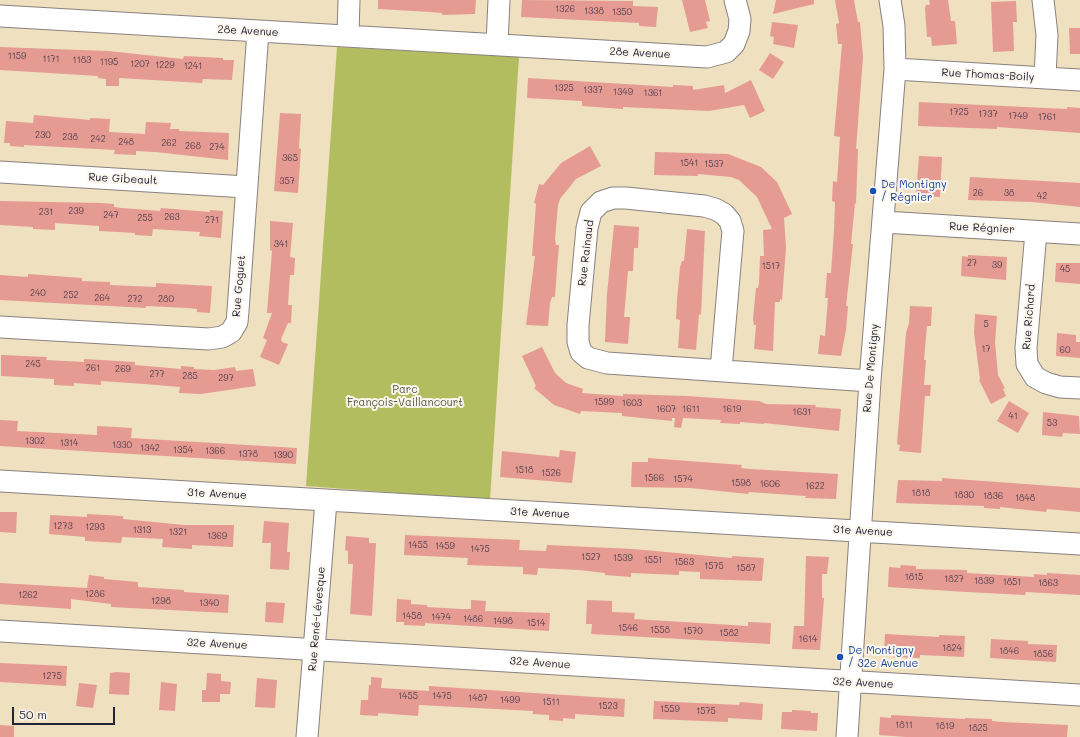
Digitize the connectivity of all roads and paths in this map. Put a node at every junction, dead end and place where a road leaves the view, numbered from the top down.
1 (349, 0) edge
2 (499, 0) edge
3 (735, 0) edge
4 (890, 0) edge
5 (1043, 0) edge
6 (0, 16) edge
7 (258, 31) junction
8 (348, 36) junction
9 (497, 44) junction
10 (895, 69) junction
11 (1045, 77) junction
12 (1080, 80) edge
13 (0, 172) edge
14 (246, 187) junction
15 (884, 222) junction
16 (1036, 232) junction
17 (1080, 234) edge
18 (0, 327) edge
19 (721, 370) junction
20 (870, 381) junction
21 (1080, 388) edge
22 (0, 481) edge
23 (326, 501) junction
24 (860, 531) junction
25 (1080, 544) edge
26 (0, 631) edge
27 (314, 649) junction
28 (851, 682) junction
29 (1080, 695) edge
30 (307, 737) edge
31 (847, 737) edge

1 - 8 street
2 - 9 street
3 - 9 street, 28e Avenue
4 - 10 street, Rue De Montigny
5 - 11 street
6 - 7 street, 28e Avenue
7 - 8 street, 28e Avenue
7 - 14 street, Rue Goguet
8 - 9 street, 28e Avenue
10 - 11 street, Rue Thomas-Boily
10 - 15 street, Rue De Montigny
11 - 12 street, Rue Thomas-Boily
13 - 14 street, Rue Gibeault
14 - 18 street, Rue Goguet
15 - 16 street, Rue Régnier
15 - 20 street, Rue De Montigny
16 - 17 street, Rue Régnier
16 - 21 street, Rue Richard
19 - 19 street, Rue Rainaud
19 - 20 street, Rue Rainaud
20 - 24 street, Rue De Montigny
22 - 23 street, 31e Avenue
23 - 24 street, 31e Avenue
23 - 27 street, Rue René-Lévesque
24 - 25 street, 31e Avenue
24 - 28 street, Rue De Montigny
26 - 27 street, 32e Avenue
27 - 28 street, 32e Avenue
27 - 30 street, Rue René-Lévesque
28 - 29 street, 32e Avenue
28 - 31 street, Rue De Montigny

